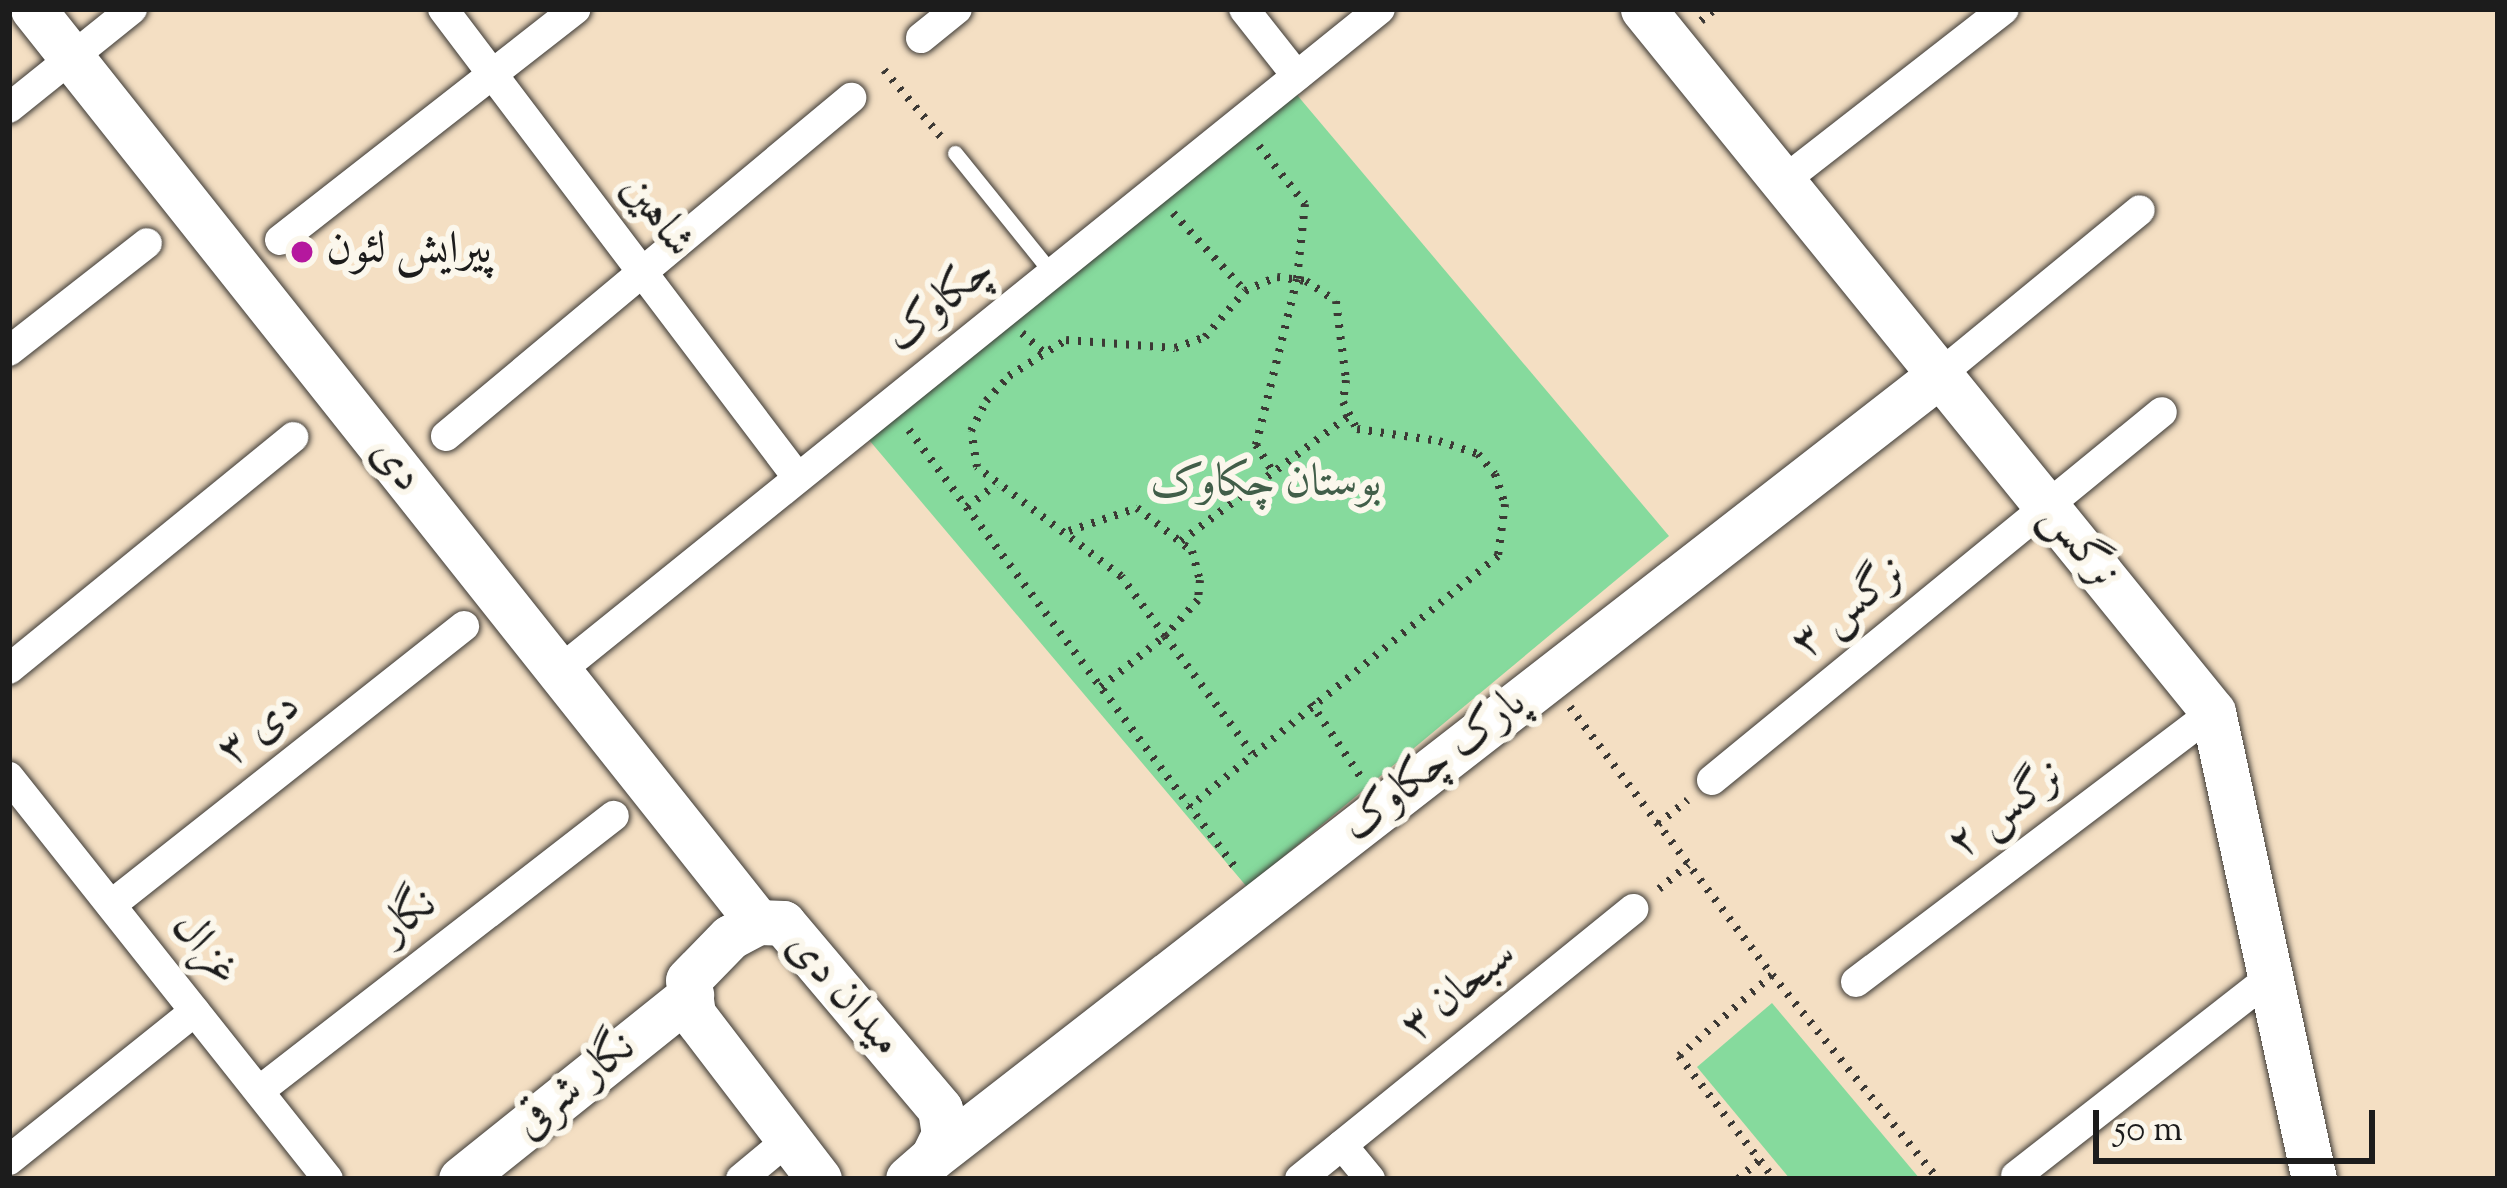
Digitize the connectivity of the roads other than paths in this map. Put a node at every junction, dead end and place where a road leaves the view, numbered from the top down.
1 (33, 9) edge
2 (133, 9) edge
3 (443, 9) edge
4 (576, 9) edge
5 (957, 9) edge
6 (1244, 9) edge
7 (1380, 9) edge
8 (1643, 9) edge
9 (2003, 9) edge
10 (921, 38) road end
11 (72, 58) junction
12 (493, 75) junction
13 (1297, 76) junction
14 (851, 98) road end
15 (9, 108) edge
16 (955, 153) road end
17 (1782, 182) junction
18 (2140, 210) dead end
19 (280, 240) dead end
20 (147, 243) dead end
21 (1052, 273) junction
22 (644, 275) junction
23 (9, 351) edge
24 (1938, 376) junction
25 (2162, 412) dead end
26 (446, 436) dead end
27 (292, 437) dead end
28 (798, 478) junction
29 (2046, 507) junction
30 (464, 626) dead end
31 (9, 669) edge
32 (558, 672) junction
33 (2213, 712) junction
34 (9, 777) edge
35 (1712, 780) dead end
36 (20, 813) edge
37 (614, 816) dead end
38 (110, 905) junction
39 (1634, 909) dead end
40 (758, 922) junction
41 (2273, 975) junction
42 (1856, 982) dead end
43 (691, 995) junction
44 (195, 1011) junction
45 (259, 1091) junction
46 (788, 1139) junction
47 (1342, 1145) junction
48 (9, 1160) edge
49 (921, 1168) edge
50 (2017, 1176) dead end
51 (328, 1179) edge
52 (461, 1179) edge
53 (741, 1179) edge
54 (819, 1179) edge
55 (1300, 1179) edge
56 (1370, 1179) edge
57 (2314, 1179) edge

1 - 11 street, دی
2 - 11 street
3 - 12 street, شاهین
4 - 12 street
5 - 10 street
6 - 13 street
7 - 13 street, چکاوک
8 - 17 street, نرگس
9 - 17 street
11 - 15 street
11 - 32 street, دی
12 - 19 street
12 - 22 street, شاهین
13 - 21 street, چکاوک
14 - 22 street
16 - 21 lane
17 - 24 street, نرگس
18 - 24 street
20 - 23 street
21 - 28 street, چکاوک
22 - 26 street
22 - 28 street, شاهین
24 - 29 street, نرگس
24 - 49 street, پارک چکاوک
25 - 29 street, نرگس ۳
27 - 31 street
28 - 32 street, چکاوک
29 - 33 street, نرگس
29 - 35 street, نرگس ۳
30 - 38 street, دی ۳
32 - 40 street, دی
33 - 41 street, نرگس
33 - 42 street, نرگس ۲
34 - 36 street, غزال
36 - 38 street, غزال
37 - 45 street, نگار
38 - 44 street, غزال
39 - 47 street, سبحان ۳
40 - 43 street, میدان دی
40 - 49 street, میدان دی
41 - 50 street
41 - 57 street, نرگس
43 - 46 street
43 - 52 street, نگار شرقی
44 - 45 street, غزال
44 - 48 street
45 - 51 street, غزال
46 - 53 street
46 - 54 street
47 - 55 street, سبحان ۳
47 - 56 street

